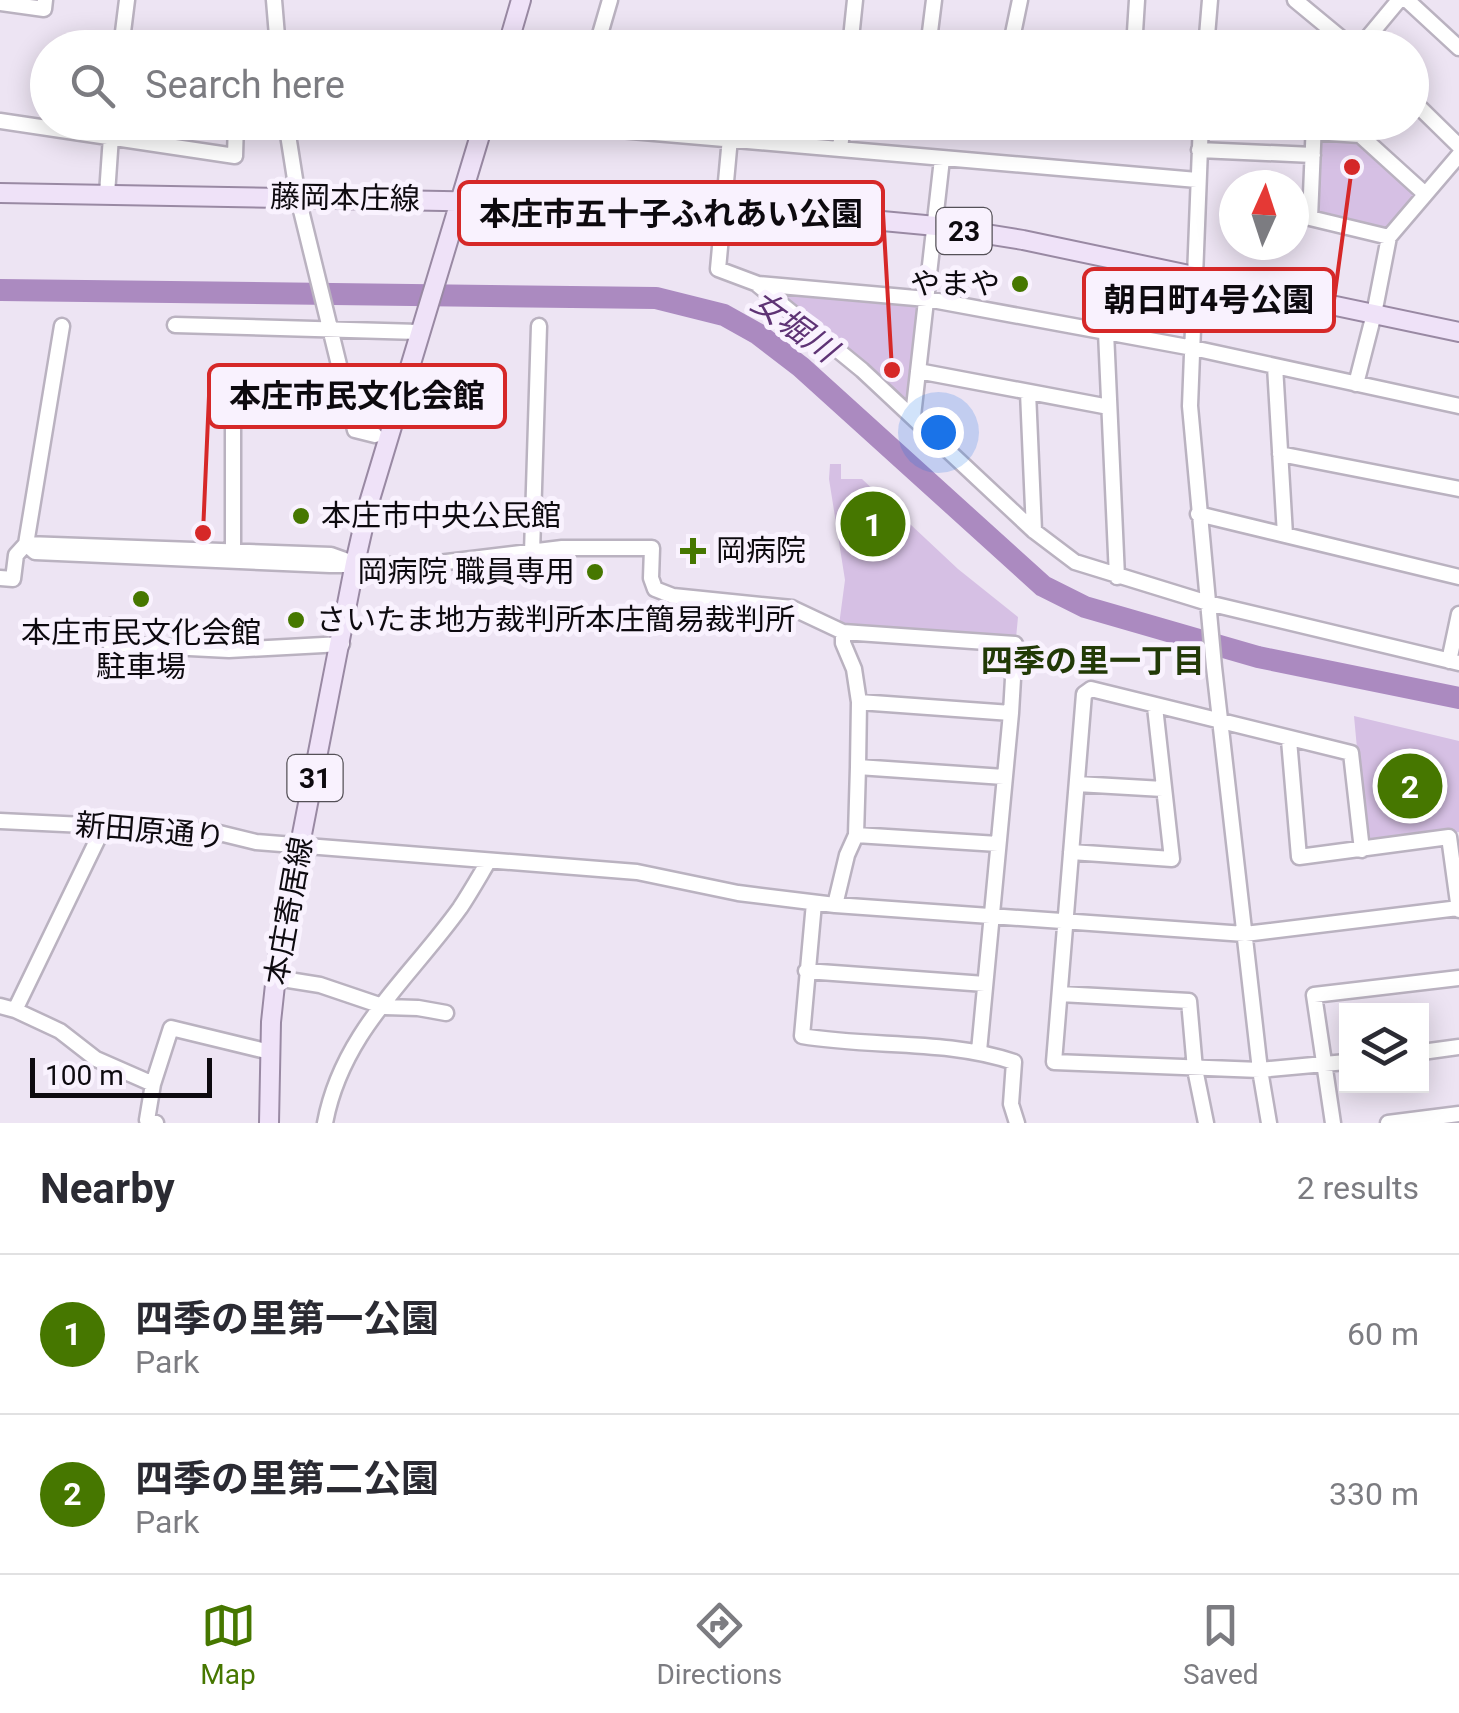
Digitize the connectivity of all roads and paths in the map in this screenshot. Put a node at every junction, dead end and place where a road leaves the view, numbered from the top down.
1 (45, 0) edge
2 (127, 0) edge
3 (274, 0) edge
4 (521, 0) edge
5 (610, 0) edge
6 (856, 0) edge
7 (934, 0) edge
8 (1020, 0) edge
9 (1137, 0) edge
10 (1210, 0) edge
11 (1295, 0) edge
12 (1399, 0) edge
13 (1407, 0) edge
14 (0, 3) edge
15 (1459, 23) edge
16 (123, 30) edge
17 (276, 30) edge
18 (512, 30) edge
19 (601, 30) edge
20 (852, 30) edge
21 (930, 30) edge
22 (1014, 30) edge
23 (1135, 30) edge
24 (1208, 30) edge
25 (1333, 30) edge
26 (1372, 30) edge
27 (1440, 30) junction
28 (1459, 48) edge
29 (1429, 117) edge
30 (0, 120) edge
31 (30, 123) edge
32 (110, 140) edge
33 (159, 140) edge
34 (235, 140) edge
35 (289, 140) edge
36 (478, 140) edge
37 (730, 140) edge
38 (750, 140) edge
39 (841, 140) edge
40 (1200, 140) edge
41 (1314, 140) edge
42 (1367, 140) edge
43 (1459, 146) edge
44 (840, 149) junction
45 (1199, 150) junction
46 (1313, 155) junction
47 (1459, 155) edge
48 (942, 159) junction
49 (1197, 180) junction
50 (0, 193) edge
51 (1424, 193) junction
52 (107, 194) junction
53 (298, 198) junction
54 (460, 200) junction
55 (722, 206) junction
56 (936, 226) junction
57 (1388, 237) junction
58 (1196, 276) junction
59 (758, 284) junction
60 (927, 299) junction
61 (1374, 314) junction
62 (175, 325) dead end
63 (332, 325) junction
64 (62, 326) dead end
65 (539, 326) dead end
66 (420, 330) junction
67 (1106, 332) junction
68 (1459, 332) edge
69 (1193, 348) junction
70 (1275, 366) junction
71 (918, 371) junction
72 (1356, 384) junction
73 (1028, 392) junction
74 (1459, 406) edge
75 (1109, 407) junction
76 (913, 416) junction
77 (233, 426) dead end
78 (376, 435) dead end
79 (1280, 454) junction
80 (1459, 489) edge
81 (1198, 514) junction
82 (1034, 532) junction
83 (1285, 535) junction
84 (26, 544) junction
85 (532, 553) junction
86 (233, 556) junction
87 (355, 563) junction
88 (1117, 577) junction
89 (1459, 577) edge
90 (0, 578) edge
91 (1208, 605) junction
92 (1459, 614) edge
93 (111, 626) dead end
94 (840, 631) junction
95 (342, 644) junction
96 (1454, 662) edge
97 (859, 702) junction
98 (1155, 707) junction
99 (1012, 713) junction
100 (1222, 724) junction
101 (1289, 740) junction
102 (858, 767) junction
103 (1004, 776) junction
104 (1077, 784) junction
105 (1163, 789) junction
106 (0, 821) edge
107 (104, 826) junction
108 (856, 834) junction
109 (998, 844) junction
110 (300, 846) junction
111 (1362, 850) junction
112 (1072, 852) junction
113 (488, 862) junction
114 (814, 903) junction
115 (835, 905) junction
116 (1459, 909) edge
117 (991, 915) junction
118 (1066, 920) junction
119 (1245, 934) junction
120 (806, 971) junction
121 (276, 978) junction
122 (1459, 978) edge
123 (985, 984) junction
124 (1060, 994) junction
125 (378, 1006) junction
126 (8, 1008) edge
127 (446, 1013) dead end
128 (1459, 1047) edge
129 (979, 1050) junction
130 (1429, 1051) edge
131 (270, 1052) junction
132 (1339, 1063) edge
133 (1324, 1064) junction
134 (1195, 1069) junction
135 (1260, 1070) junction
136 (153, 1084) junction
137 (1459, 1114) edge
138 (156, 1123) edge
139 (269, 1123) edge
140 (324, 1123) edge
141 (1018, 1123) edge
142 (1206, 1123) edge
143 (1269, 1123) edge
144 (1333, 1123) edge
145 (1388, 1123) edge

1 - 14 street
2 - 16 street
3 - 17 street
4 - 18 main road
5 - 19 street
6 - 20 street
7 - 21 street
8 - 22 street
9 - 23 street
10 - 24 street
11 - 25 street
12 - 26 street
13 - 27 street
15 - 27 street
27 - 28 street
29 - 43 street
30 - 31 street
32 - 52 street
33 - 34 street
35 - 53 street
36 - 54 main road, 本庄寄居線 / 31
37 - 55 street
38 - 44 street
39 - 44 street
40 - 45 street
41 - 46 street
42 - 51 street
44 - 48 street
45 - 46 street
45 - 49 street
46 - 57 street
47 - 51 street
48 - 49 street
48 - 56 street
49 - 58 street
50 - 52 main road, 藤岡本庄線 / 23
51 - 57 street
52 - 53 main road, 藤岡本庄線 / 23
53 - 54 main road, 藤岡本庄線 / 23
53 - 63 street
54 - 55 main road, 藤岡本庄線 / 23
54 - 66 main road, 本庄寄居線 / 31
55 - 56 main road, 藤岡本庄線 / 23
55 - 59 street
56 - 58 main road, 藤岡本庄線 / 23
56 - 60 street
57 - 61 street
58 - 61 main road, 藤岡本庄線 / 23
58 - 69 street
59 - 60 street
59 - 76 street
60 - 67 street
60 - 71 street
61 - 68 main road, 藤岡本庄線 / 23
61 - 72 street
62 - 63 street
63 - 66 street
63 - 78 street
64 - 84 street
65 - 85 street
66 - 87 main road, 本庄寄居線 / 31
67 - 69 street
67 - 75 street
69 - 70 street
69 - 81 street
70 - 72 street
70 - 79 street
71 - 73 street
71 - 76 street
72 - 74 street
73 - 75 street
73 - 82 street
75 - 88 street
76 - 82 street
77 - 86 street
79 - 80 street
79 - 83 street
81 - 83 street
81 - 91 street
82 - 88 street
83 - 89 street
84 - 86 street
84 - 90 street
85 - 87 street
85 - 94 street
86 - 87 street
87 - 95 main road, 本庄寄居線 / 31
88 - 91 street
91 - 96 street
91 - 100 street
92 - 96 street
93 - 95 street
94 - 97 street
94 - 99 street
95 - 110 main road, 本庄寄居線 / 31
97 - 99 street
97 - 102 street
98 - 100 street
98 - 104 street
98 - 105 street
99 - 103 street
100 - 101 street
100 - 119 street
101 - 111 street
101 - 111 street
102 - 103 street
102 - 108 street
103 - 109 street
104 - 105 street
104 - 112 street
105 - 112 street
106 - 107 street, 新田原通り
107 - 110 street, 新田原通り
107 - 126 street
108 - 109 street
108 - 115 street
109 - 117 street
110 - 113 street, 新田原通り
110 - 121 main road, 本庄寄居線 / 31
111 - 116 street
112 - 118 street
113 - 114 street, 新田原通り
113 - 125 street
114 - 115 street, 新田原通り
114 - 120 street
115 - 117 street, 新田原通り
116 - 119 street, 新田原通り
117 - 118 street, 新田原通り
117 - 123 street
118 - 119 street, 新田原通り
118 - 124 street
119 - 135 street
120 - 123 street
120 - 129 street
121 - 125 street
121 - 131 main road, 本庄寄居線 / 31
122 - 133 street
123 - 129 street
124 - 134 street
124 - 134 street
125 - 127 street
125 - 140 street
126 - 136 street
128 - 130 street
129 - 141 street
131 - 136 street
131 - 139 main road, 本庄寄居線 / 31
132 - 133 street
133 - 135 street
133 - 144 street
134 - 135 street
134 - 142 street
135 - 143 street
136 - 138 street
137 - 145 street

